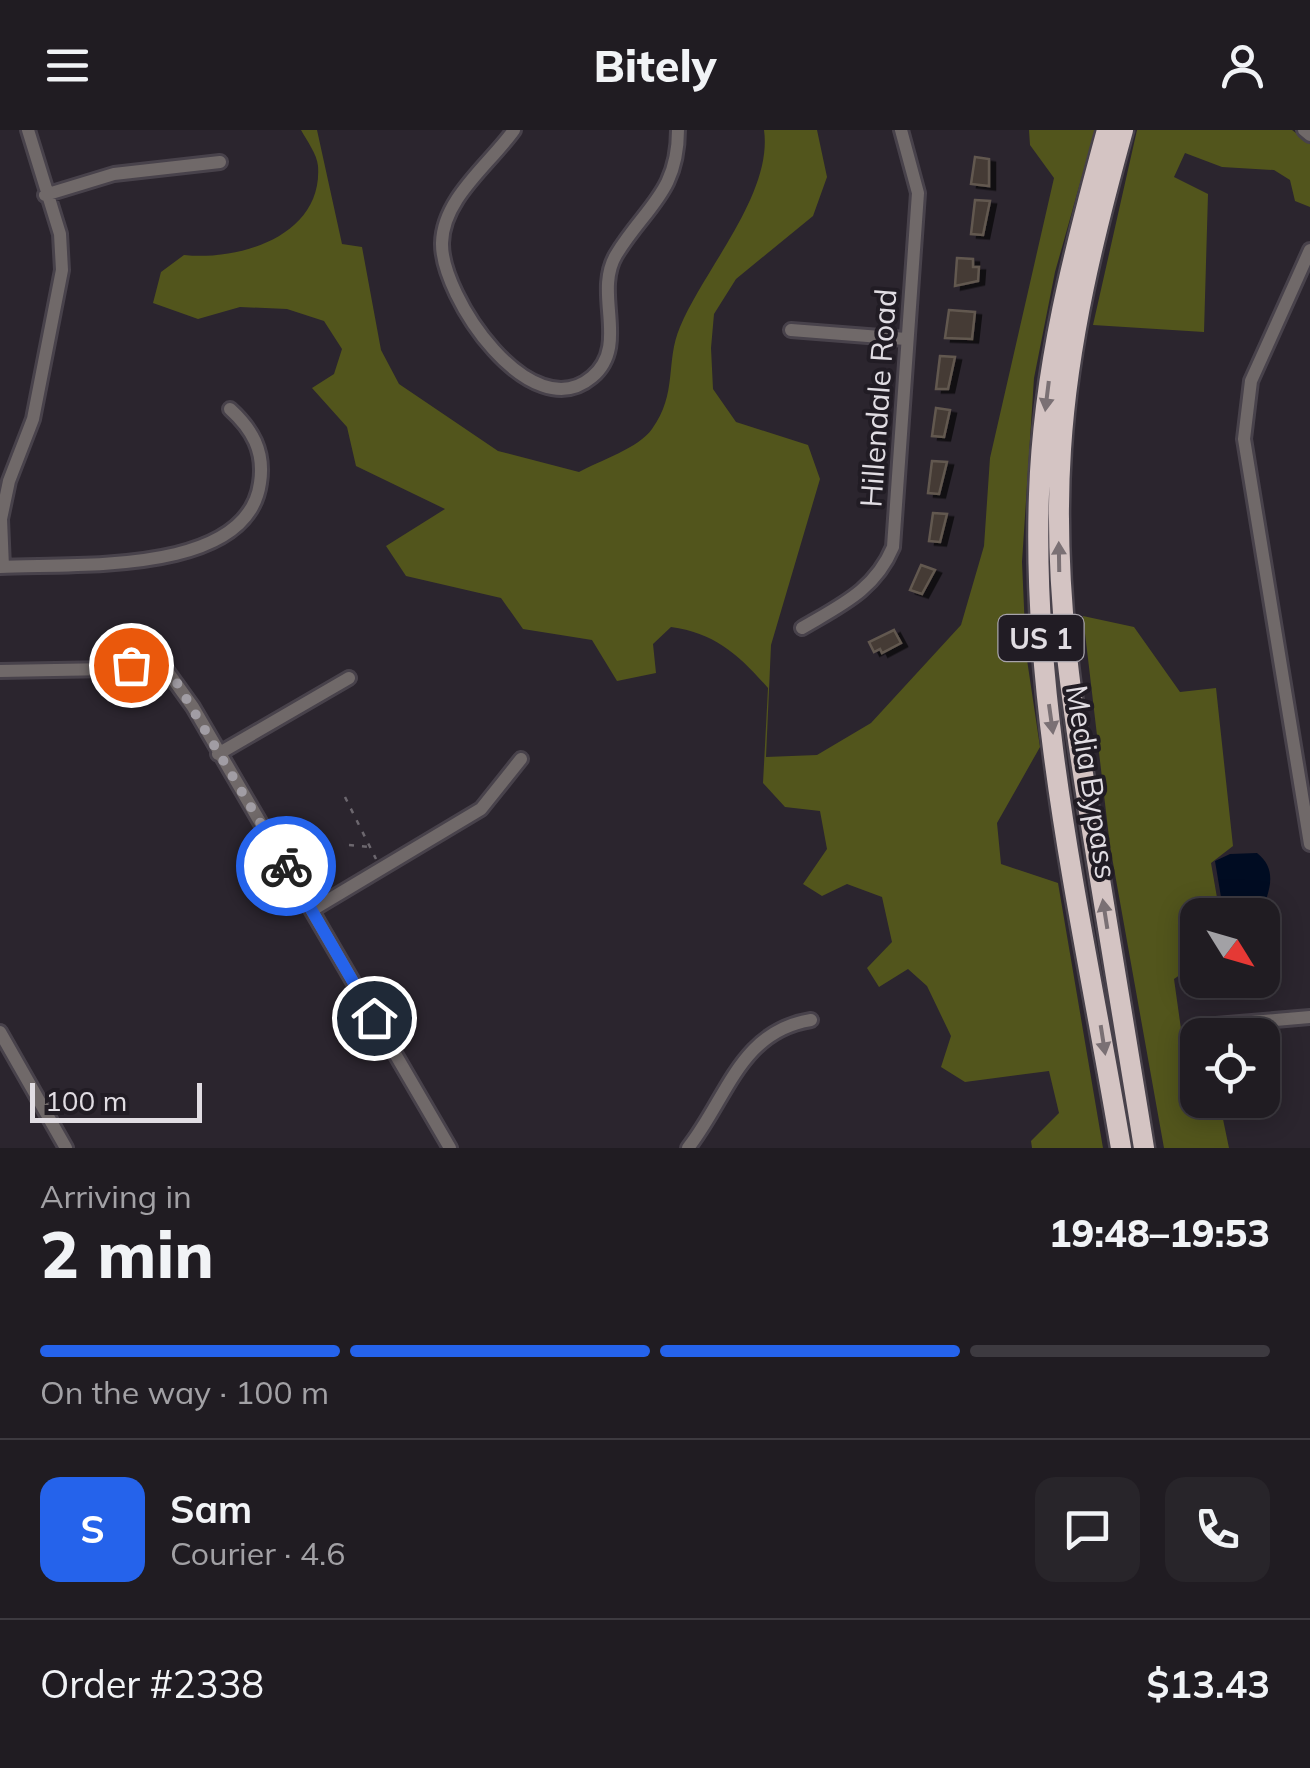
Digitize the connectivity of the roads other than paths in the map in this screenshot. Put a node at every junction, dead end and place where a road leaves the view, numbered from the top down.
1 (28, 130) edge
2 (678, 130) edge
3 (901, 130) edge
4 (1107, 130) edge
5 (1123, 130) edge
6 (1304, 130) edge
7 (509, 132) edge
8 (1310, 135) edge
9 (220, 162) dead end
10 (45, 195) junction
11 (1310, 250) edge
12 (791, 330) dead end
13 (906, 339) junction
14 (230, 408) dead end
15 (1, 567) edge
16 (802, 628) dead end
17 (0, 671) edge
18 (349, 678) dead end
19 (218, 754) junction
20 (522, 760) dead end
21 (1306, 797) edge
22 (1310, 844) edge
23 (312, 910) junction
24 (1310, 1016) edge
25 (1280, 1019) edge
26 (811, 1020) dead end
27 (0, 1032) edge
28 (66, 1148) edge
29 (450, 1148) edge
30 (688, 1148) edge
31 (1120, 1148) edge
32 (1144, 1148) edge

1 - 10 street
2 - 7 street
3 - 13 street, Hillendale Road
4 -> 31 highway, Media Bypass / US 1
32 -> 5 highway, Media Bypass / US 1
6 - 8 street
9 - 10 street
10 - 15 street
11 - 21 street
12 - 13 street
13 - 16 street, Hillendale Road
14 - 15 street
17 - 19 street
18 - 19 street
19 - 23 street
20 - 23 street
21 - 22 street
23 - 29 street
24 - 25 street
26 - 30 street
27 - 28 street

